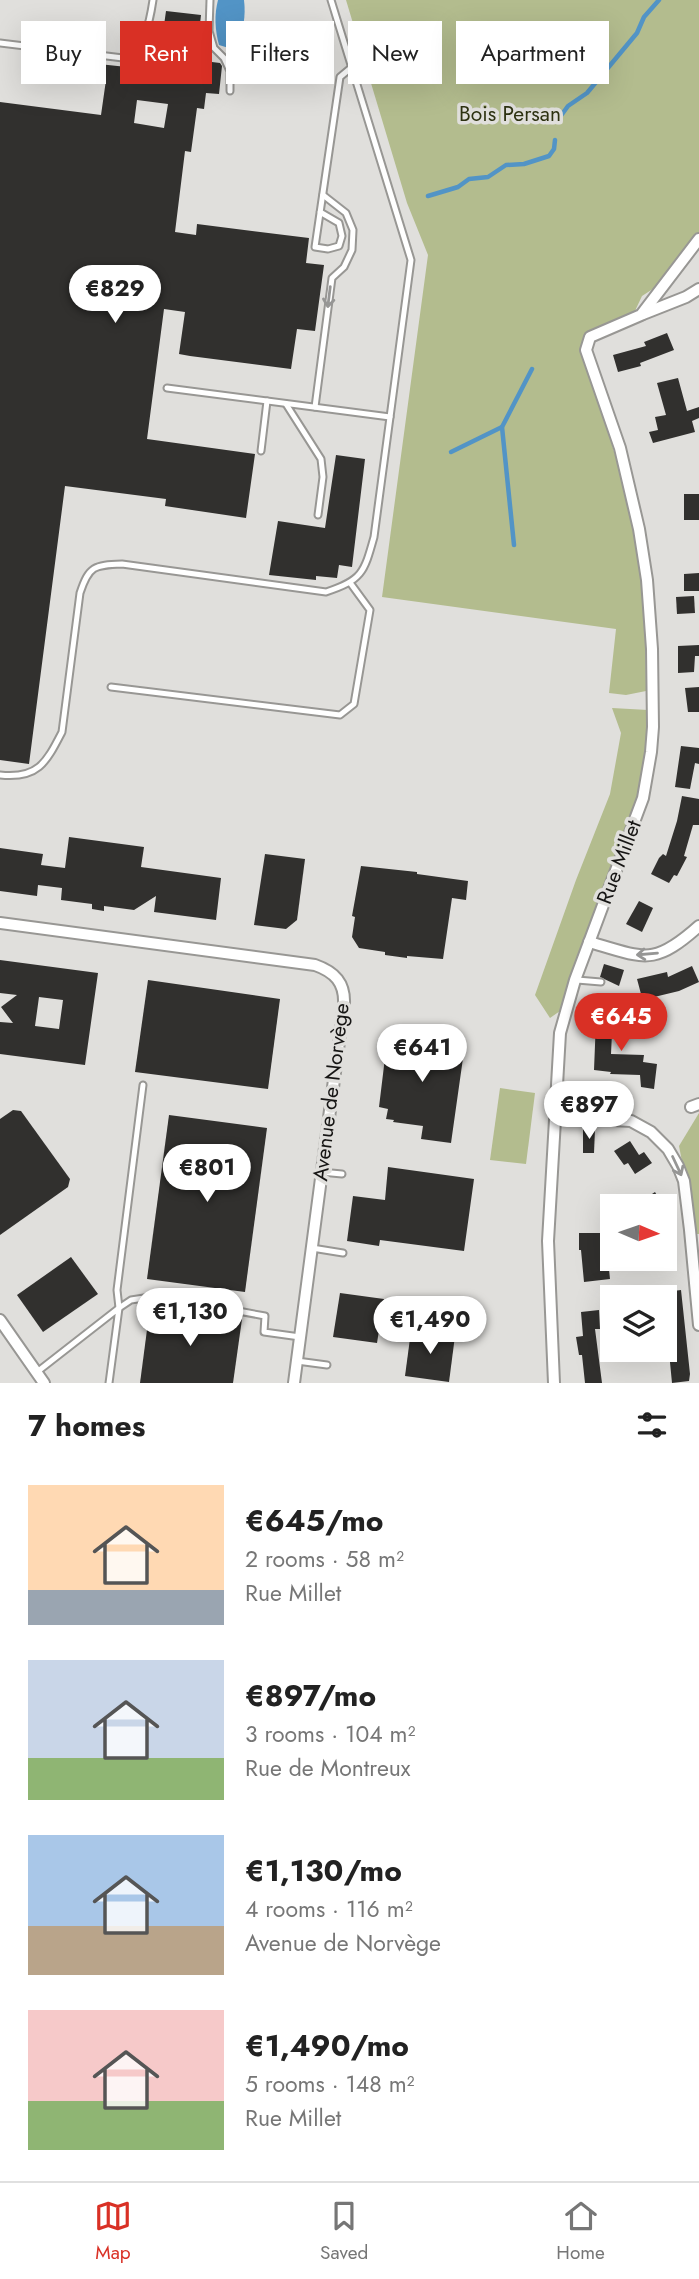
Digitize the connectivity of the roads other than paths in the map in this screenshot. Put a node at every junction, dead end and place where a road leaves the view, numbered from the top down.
1 (153, 0) edge
2 (210, 0) edge
3 (331, 0) edge
4 (0, 43) edge
5 (348, 54) edge
6 (348, 70) edge
7 (357, 84) edge
8 (230, 91) dead end
9 (323, 195) junction
10 (320, 212) junction
11 (699, 239) edge
12 (699, 289) edge
13 (641, 315) junction
14 (167, 388) dead end
15 (267, 401) junction
16 (286, 404) junction
17 (315, 407) junction
18 (390, 417) junction
19 (261, 451) dead end
20 (318, 515) dead end
21 (351, 583) junction
22 (111, 687) dead end
23 (0, 775) edge
24 (0, 923) edge
25 (699, 926) edge
26 (589, 942) junction
27 (575, 979) junction
28 (601, 982) dead end
29 (143, 1085) dead end
30 (556, 1117) junction
31 (321, 1172) junction
32 (342, 1174) dead end
33 (312, 1248) junction
34 (343, 1252) dead end
35 (119, 1308) junction
36 (0, 1320) edge
37 (699, 1325) edge
38 (300, 1337) junction
39 (297, 1361) junction
40 (327, 1365) dead end
41 (36, 1372) junction
42 (44, 1383) edge
43 (109, 1383) edge
44 (294, 1383) edge
45 (554, 1383) edge

1 - 4 lane
2 - 8 lane
3 - 5 lane
6 - 9 lane
7 - 18 lane
9 - 10 lane
9 -> 17 lane
10 - 10 lane
11 - 13 street
12 - 13 street
13 - 26 street, Rue Millet
14 - 15 lane
15 - 16 lane
15 - 19 lane
16 - 17 lane
16 - 20 lane
17 - 18 lane
18 - 21 lane
21 - 22 lane
21 - 23 lane
24 - 31 street, Avenue de Norvège
25 -> 26 street
26 - 27 street, Rue Millet
27 - 28 lane
27 - 30 street, Rue Millet
29 - 35 lane
30 -> 37 street
30 - 45 street, Rue Millet
31 - 32 lane
31 - 33 street, Avenue de Norvège
33 - 34 lane
33 - 38 street, Avenue de Norvège
35 - 38 lane
35 - 41 lane
35 - 43 lane
36 - 41 street
38 - 39 street, Avenue de Norvège
39 - 40 lane
39 - 44 street, Avenue de Norvège
41 - 42 street

